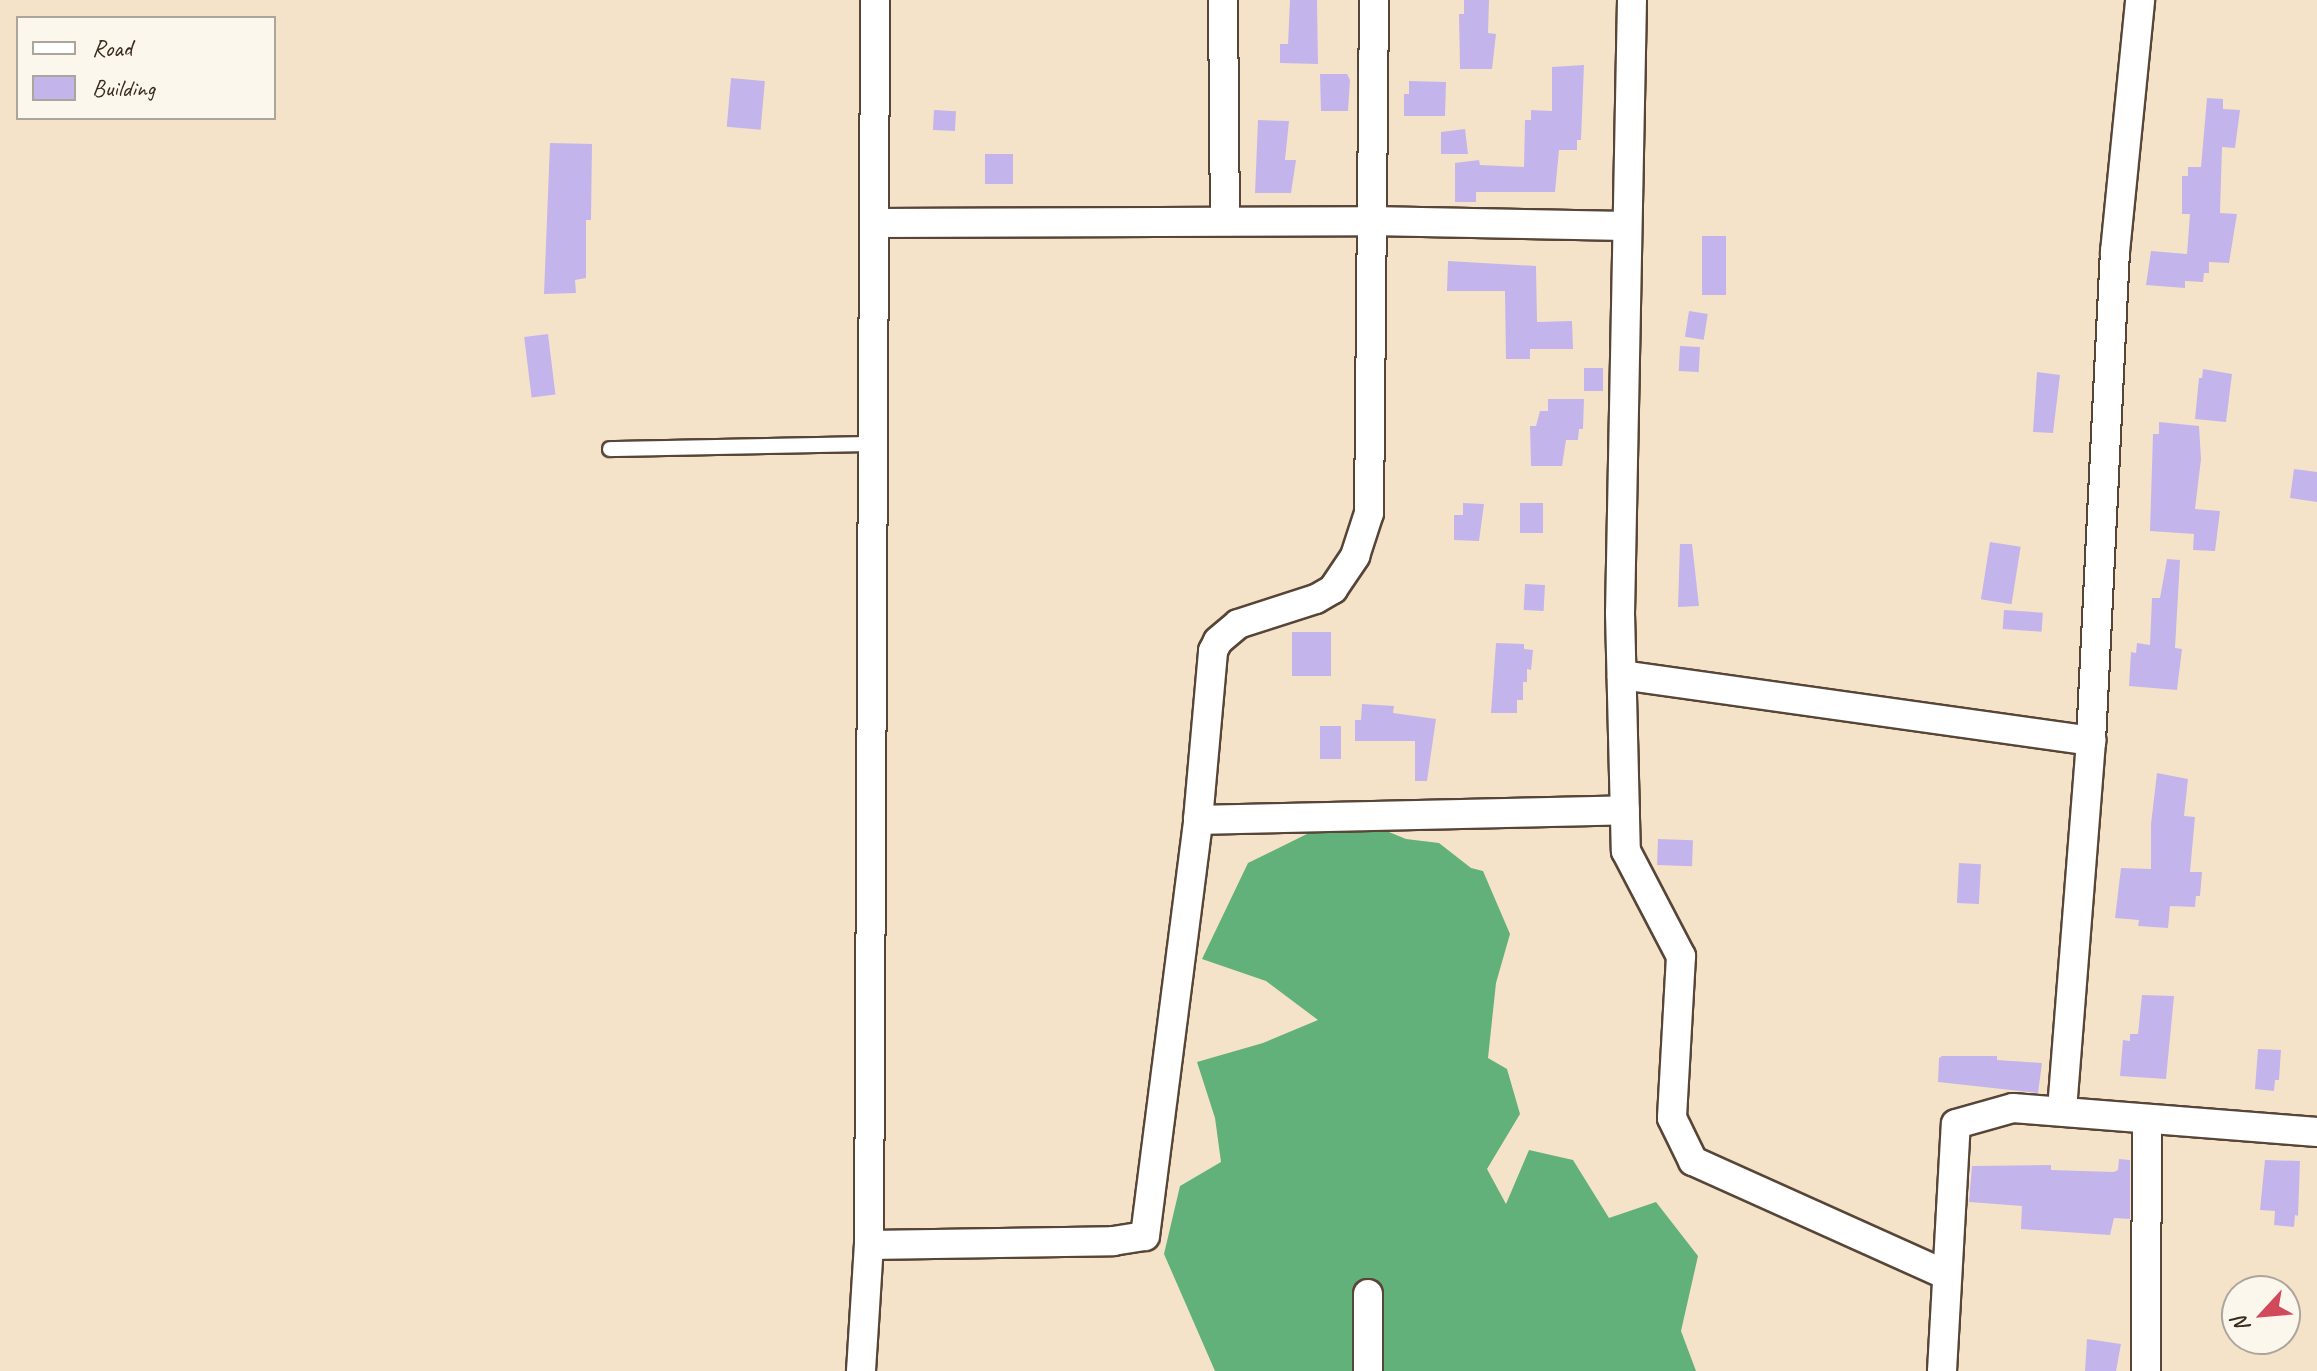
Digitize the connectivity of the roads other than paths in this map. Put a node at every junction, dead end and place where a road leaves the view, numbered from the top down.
1 (875, 0) edge
2 (1223, 0) edge
3 (1374, 0) edge
4 (1632, 0) edge
5 (2140, 0) edge
6 (1225, 221) junction
7 (1370, 221) junction
8 (875, 223) junction
9 (1626, 226) junction
10 (874, 444) junction
11 (610, 449) dead end
12 (1622, 675) junction
13 (2091, 741) junction
14 (1625, 810) junction
15 (1198, 820) junction
16 (2062, 1110) junction
17 (2147, 1120) junction
18 (2317, 1132) edge
19 (869, 1245) junction
20 (1947, 1275) junction
21 (1368, 1294) dead end
22 (861, 1371) edge
23 (1368, 1371) edge
24 (1942, 1371) edge
25 (2146, 1371) edge

1 - 8 street
2 - 6 street
3 - 7 street
4 - 9 street
5 - 13 street
6 - 7 street
6 - 8 street
7 - 9 street
7 - 15 street
8 - 10 street
9 - 12 street
10 - 11 lane
10 - 19 street
12 - 13 street
12 - 14 street
13 - 16 street
14 - 15 street
14 - 20 street
15 - 19 street
16 - 17 street
16 - 20 street
17 - 18 street
17 - 25 street
19 - 22 street
20 - 24 street
21 - 23 street

